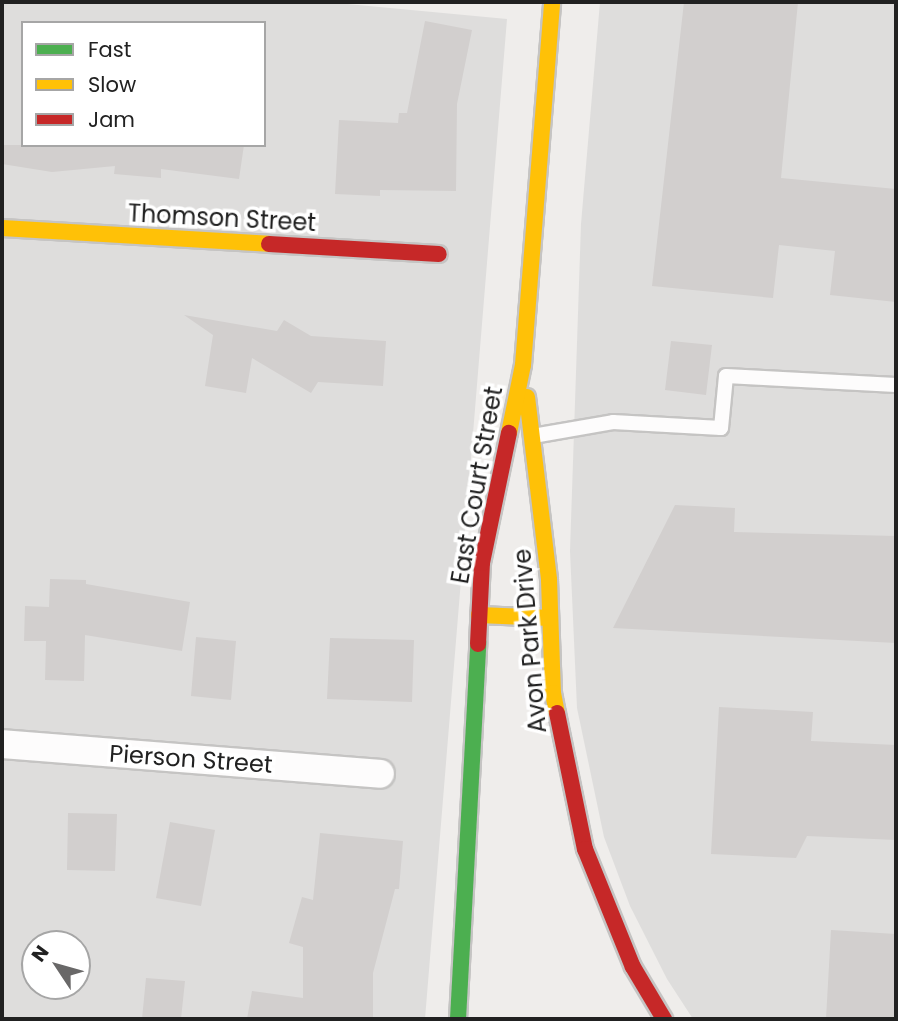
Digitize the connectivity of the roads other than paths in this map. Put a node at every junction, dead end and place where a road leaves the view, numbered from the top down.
1 (552, 2) edge
2 (2, 228) edge
3 (439, 254) dead end
4 (523, 365) junction
5 (896, 385) edge
6 (531, 436) junction
7 (479, 615) junction
8 (550, 618) junction
9 (2, 744) edge
10 (380, 774) dead end
11 (458, 1019) edge
12 (664, 1019) edge

1 - 4 main road, East Court Street
2 - 3 main road, Thomson Street
4 - 6 main road, Avon Park Drive
4 - 7 main road, East Court Street
5 - 6 lane
6 - 8 main road, Avon Park Drive
7 - 8 main road
7 - 11 main road, East Court Street
8 - 12 main road, Avon Park Drive
9 - 10 street, Pierson Street

